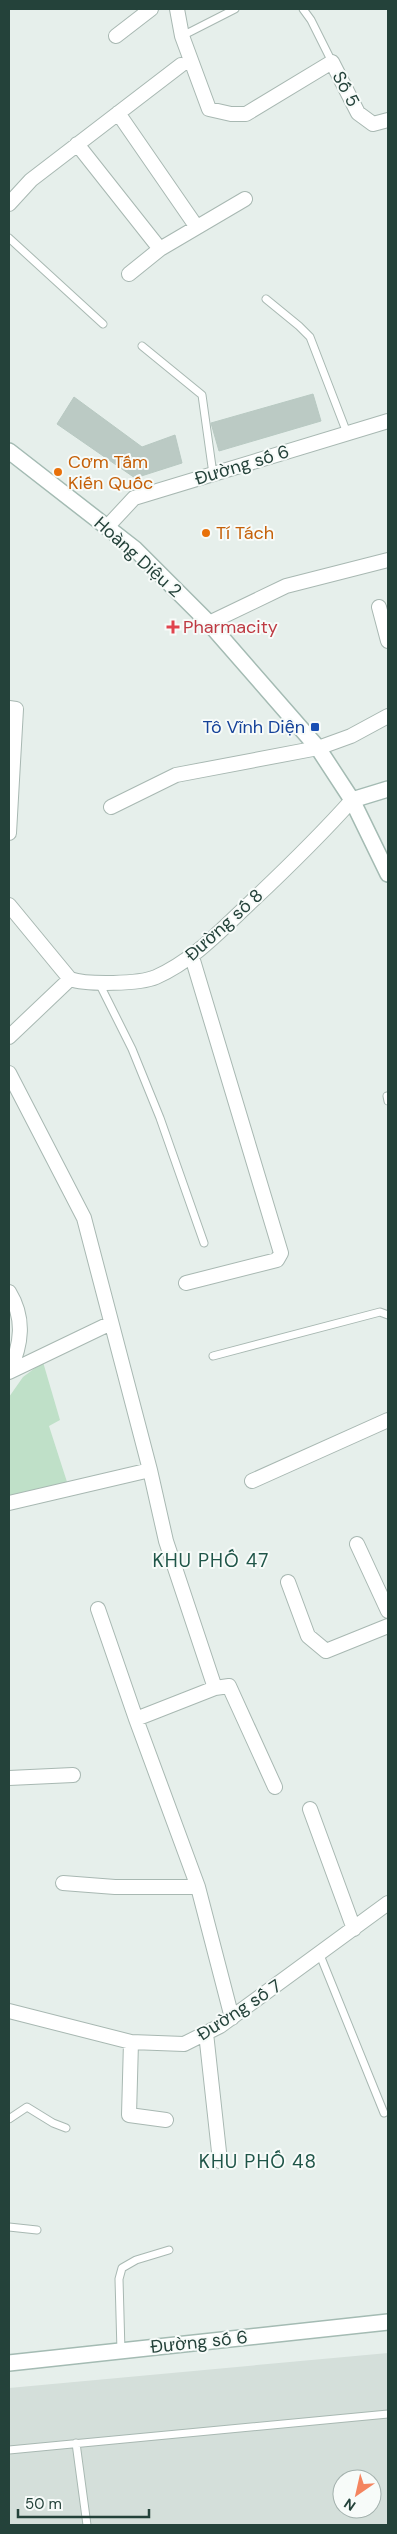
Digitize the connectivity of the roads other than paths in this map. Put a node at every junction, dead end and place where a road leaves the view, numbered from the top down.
1 (151, 9) edge
2 (178, 9) edge
3 (234, 9) edge
4 (303, 9) edge
5 (116, 36) dead end
6 (182, 36) junction
7 (332, 62) junction
8 (181, 65) dead end
9 (118, 113) junction
10 (388, 120) edge
11 (77, 144) junction
12 (245, 199) dead end
13 (9, 204) edge
14 (196, 226) junction
15 (9, 238) edge
16 (160, 249) junction
17 (129, 274) dead end
18 (266, 299) dead end
19 (103, 324) dead end
20 (142, 346) dead end
21 (388, 421) edge
22 (347, 433) junction
23 (9, 451) edge
24 (213, 474) junction
25 (107, 527) junction
26 (388, 560) edge
27 (379, 607) dead end
28 (208, 623) junction
29 (388, 641) edge
30 (9, 708) edge
31 (388, 716) edge
32 (318, 748) junction
33 (388, 789) edge
34 (352, 800) junction
35 (111, 807) dead end
36 (9, 833) edge
37 (388, 874) edge
38 (9, 905) edge
39 (192, 957) junction
40 (70, 979) junction
41 (99, 983) junction
42 (9, 1037) edge
43 (9, 1073) edge
44 (204, 1243) dead end
45 (186, 1283) dead end
46 (9, 1292) edge
47 (388, 1315) edge
48 (111, 1324) junction
49 (213, 1356) dead end
50 (9, 1372) edge
51 (388, 1420) edge
52 (150, 1470) junction
53 (252, 1481) dead end
54 (9, 1503) edge
55 (358, 1544) dead end
56 (288, 1582) dead end
57 (98, 1609) dead end
58 (388, 1610) edge
59 (388, 1626) edge
60 (215, 1688) junction
61 (136, 1718) junction
62 (73, 1775) dead end
63 (9, 1779) edge
64 (275, 1786) dead end
65 (310, 1809) dead end
66 (63, 1883) dead end
67 (198, 1887) junction
68 (387, 1906) edge
69 (354, 1929) junction
70 (320, 1954) junction
71 (9, 2011) edge
72 (232, 2018) junction
73 (206, 2033) junction
74 (131, 2042) junction
75 (384, 2113) dead end
76 (9, 2119) edge
77 (166, 2120) dead end
78 (66, 2128) dead end
79 (220, 2161) dead end
80 (9, 2227) edge
81 (37, 2230) dead end
82 (169, 2250) dead end
83 (388, 2322) edge
84 (121, 2351) junction
85 (9, 2363) edge
86 (388, 2414) edge
87 (76, 2443) junction
88 (9, 2450) edge
89 (87, 2525) edge

1 - 5 street
2 - 6 street
3 - 6 lane
4 - 7 lane
6 - 7 street
7 - 10 street, Số 5
8 - 9 street
9 - 11 street
9 - 14 street
11 - 13 street
11 - 16 street
12 - 14 street
14 - 16 street
15 - 19 lane
16 - 17 street
18 - 22 lane
20 - 24 lane
21 - 22 street, Đường số 6
22 - 24 street, Đường số 6
23 - 25 street, Hoàng Diệu 2
24 - 25 street, Đường số 6
25 - 28 street, Hoàng Diệu 2
26 - 28 street
27 - 29 street
28 - 32 street, Hoàng Diệu 2
30 - 36 street
31 - 32 street
32 - 34 street, Hoàng Diệu 2
32 - 35 street
33 - 34 street
34 - 37 street, Hoàng Diệu 2
34 - 39 street, Đường số 8
38 - 40 street
39 - 41 street, Đường số 8
39 - 45 street
40 - 41 street, Đường số 8
40 - 42 street
41 - 44 lane
43 - 48 street
46 - 50 street
47 - 49 lane
48 - 50 street
48 - 52 street
51 - 53 street
52 - 54 street
52 - 60 street
55 - 58 street
56 - 59 street
57 - 61 street
60 - 61 street
60 - 64 street
61 - 67 street
62 - 63 street
65 - 69 street
66 - 67 street
67 - 72 street
68 - 69 street, Đường số 7
69 - 70 street, Đường số 7
70 - 72 street, Đường số 7
70 - 75 lane
71 - 74 street, Đường số 7
72 - 73 street, Đường số 7
73 - 74 street, Đường số 7
73 - 79 street
74 - 77 street
76 - 78 lane
80 - 81 lane
82 - 84 lane
83 - 84 street, Đường số 6
84 - 85 street, Đường số 6
86 - 87 lane
87 - 88 lane
87 - 89 lane

